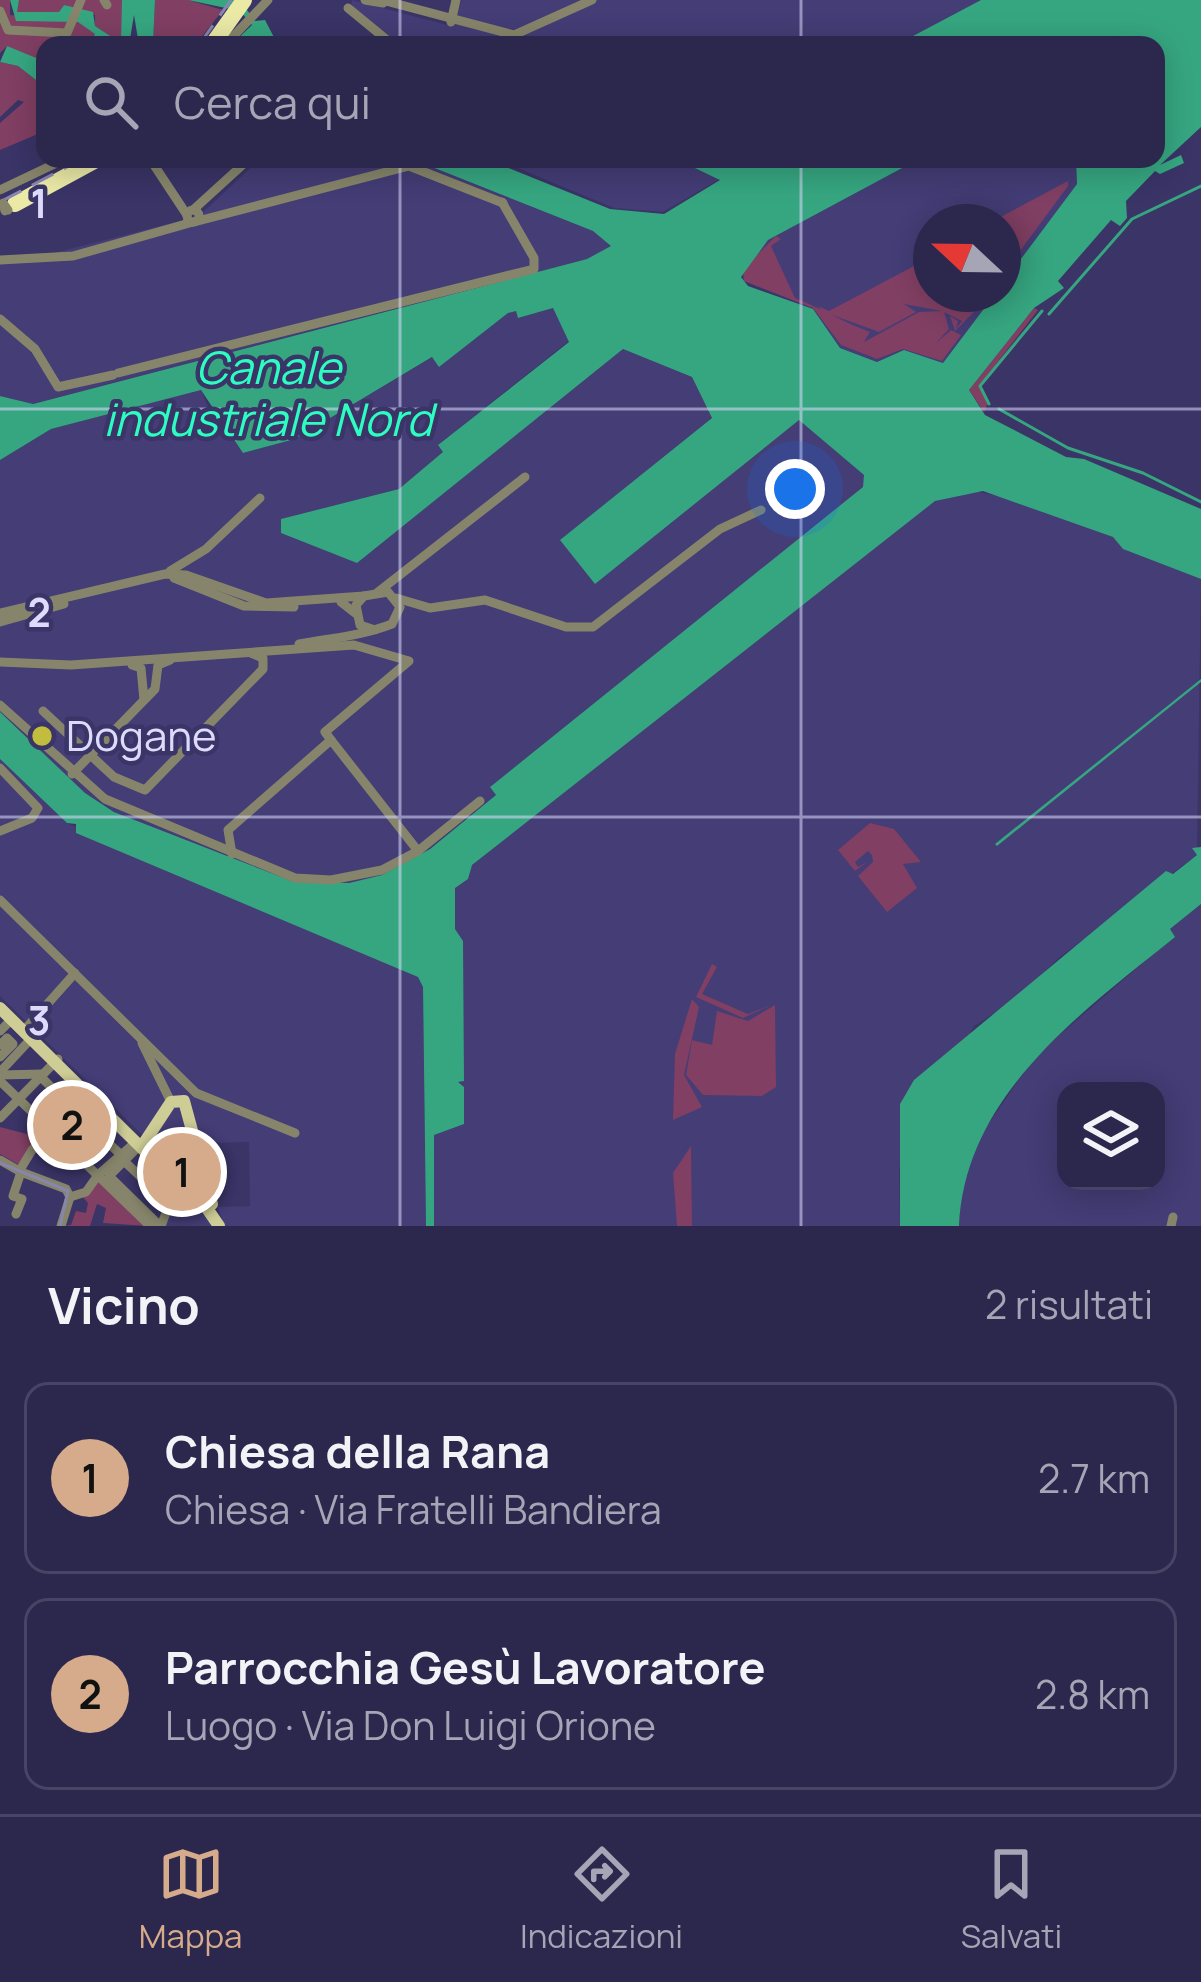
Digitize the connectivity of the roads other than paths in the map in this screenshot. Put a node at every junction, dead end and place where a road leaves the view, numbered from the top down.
1 (268, 0) edge
2 (456, 0) edge
3 (592, 0) edge
4 (381, 1) edge
5 (80, 3) edge
6 (344, 5) edge
7 (0, 11) edge
8 (241, 12) edge
9 (451, 22) junction
10 (218, 36) edge
11 (382, 36) edge
12 (52, 168) edge
13 (77, 168) edge
14 (83, 168) edge
15 (156, 168) edge
16 (240, 168) edge
17 (401, 168) edge
18 (415, 168) edge
19 (4, 205) edge
20 (194, 214) junction
21 (0, 260) edge
22 (0, 319) edge
23 (525, 477) dead end
24 (260, 498) dead end
25 (761, 510) dead end
26 (167, 575) junction
27 (402, 577) junction
28 (377, 592) junction
29 (364, 596) junction
30 (396, 598) junction
31 (59, 603) junction
32 (422, 608) junction
33 (355, 613) junction
34 (0, 618) edge
35 (397, 620) junction
36 (375, 630) junction
37 (283, 648) junction
38 (246, 651) junction
39 (178, 656) junction
40 (121, 661) junction
41 (0, 664) edge
42 (71, 665) junction
43 (143, 700) junction
44 (0, 705) edge
45 (44, 711) dead end
46 (331, 740) junction
47 (90, 755) junction
48 (0, 768) edge
49 (72, 774) junction
50 (480, 801) dead end
51 (0, 831) edge
52 (418, 851) junction
53 (232, 854) junction
54 (0, 900) edge
55 (75, 973) junction
56 (2, 1016) edge
57 (136, 1034) junction
58 (27, 1035) junction
59 (4, 1053) edge
60 (55, 1062) junction
61 (42, 1076) junction
62 (3, 1078) edge
63 (23, 1092) junction
64 (96, 1102) junction
65 (181, 1107) junction
66 (79, 1115) junction
67 (0, 1118) edge
68 (52, 1130) junction
69 (295, 1133) dead end
70 (140, 1141) junction
71 (68, 1146) junction
72 (121, 1157) junction
73 (0, 1160) edge
74 (21, 1172) junction
75 (98, 1175) junction
76 (177, 1178) junction
77 (71, 1194) junction
78 (173, 1201) junction
79 (16, 1214) dead end
80 (217, 1221) edge
81 (61, 1226) edge
82 (150, 1226) edge
83 (160, 1226) edge

1 - 8 street
2 - 9 street
3 - 9 street
4 - 9 street
5 - 7 street
6 - 11 street
8 - 10 highway
12 - 19 street
13 - 19 highway
14 - 19 highway
15 - 20 street
16 - 20 street
17 - 20 street
18 - 22 street
20 - 21 street
23 - 27 street
24 - 26 street
25 - 32 street
26 - 29 street
26 - 31 street
26 - 33 street
27 - 28 street
27 - 30 street
28 - 29 street
28 - 30 street
29 - 33 street
30 - 32 street
30 - 35 street
31 - 34 street
31 - 34 street
32 - 35 street
33 - 36 street
35 - 36 street
36 - 37 street
37 - 38 street
37 - 46 street
38 - 39 street
38 - 47 street
39 - 40 street
39 - 43 street
40 - 42 street
40 - 43 street
41 - 42 street
41 - 42 street
43 - 47 street
44 - 49 street
45 - 47 street
46 - 52 street
46 - 53 street
47 - 49 street
48 - 51 street
49 - 53 street
50 - 52 street
52 - 53 street
54 - 55 street
55 - 57 street
55 - 58 street
56 - 58 main road
56 - 58 street
56 - 60 main road
57 - 65 street
57 - 65 street
58 - 59 street
58 - 60 main road
59 - 62 street
60 - 61 street
60 - 64 main road
60 - 70 main road
61 - 63 street
61 - 66 street
62 - 63 street
62 - 63 street
63 - 67 street
63 - 68 street
64 - 66 street
64 - 66 street
64 - 70 main road
65 - 69 street
65 - 70 main road
65 - 80 main road
66 - 68 street
66 - 71 street
66 - 72 street
68 - 71 street
68 - 74 street
70 - 72 street
70 - 76 main road
71 - 75 street
72 - 75 street
72 - 78 street
72 - 83 street
73 - 74 street
74 - 77 street
74 - 79 street
75 - 77 street
75 - 82 street
76 - 78 street
76 - 80 main road
77 - 81 street
78 - 83 street

